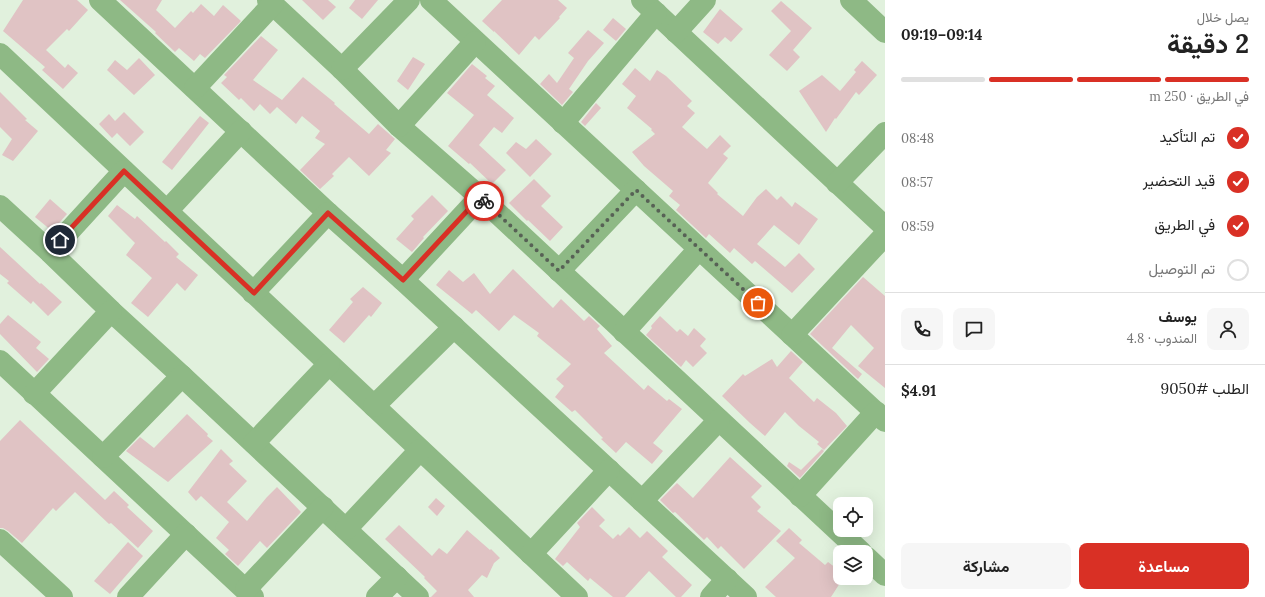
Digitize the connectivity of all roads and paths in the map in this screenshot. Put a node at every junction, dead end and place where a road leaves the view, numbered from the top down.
1 (100, 0) edge
2 (409, 0) edge
3 (431, 0) edge
4 (705, 0) edge
5 (851, 0) edge
6 (270, 2) edge
7 (649, 7) edge
8 (676, 32) junction
9 (885, 32) edge
10 (475, 42) junction
11 (0, 54) edge
12 (342, 68) junction
13 (194, 88) junction
14 (564, 123) junction
15 (399, 126) junction
16 (241, 131) junction
17 (885, 133) edge
18 (124, 171) junction
19 (837, 183) junction
20 (636, 190) junction
21 (480, 197) junction
22 (0, 206) edge
23 (167, 211) junction
24 (328, 213) junction
25 (885, 227) edge
26 (885, 235) edge
27 (699, 249) junction
28 (50, 252) junction
29 (559, 271) junction
30 (403, 280) junction
31 (254, 293) junction
32 (111, 311) junction
33 (454, 327) junction
34 (624, 332) junction
35 (792, 335) junction
36 (0, 361) edge
37 (329, 364) junction
38 (182, 376) junction
39 (34, 394) junction
40 (374, 406) junction
41 (880, 417) edge
42 (719, 420) junction
43 (254, 444) junction
44 (420, 450) junction
45 (103, 457) junction
46 (609, 470) junction
47 (800, 496) junction
48 (642, 501) junction
49 (323, 507) junction
50 (346, 529) junction
51 (186, 534) junction
52 (0, 540) edge
53 (853, 545) edge
54 (531, 554) junction
55 (873, 563) edge
56 (884, 573) edge
57 (396, 577) junction
58 (727, 579) junction
59 (250, 593) edge
60 (563, 593) edge
61 (62, 597) edge
62 (128, 597) edge
63 (377, 597) edge
64 (418, 597) edge
65 (711, 597) edge
66 (746, 597) edge

1 - 13 street
2 - 12 street
3 - 10 street
4 - 8 street
5 - 9 street
6 - 12 street
6 - 13 street
7 - 8 street
7 - 14 street
8 - 19 street
10 - 14 street
10 - 15 street
11 - 18 street
12 - 15 street
13 - 16 street
14 - 20 street
15 - 21 street
16 - 23 street
16 - 24 street
17 - 19 street
18 - 23 street
18 - 28 street
19 - 25 street
20 - 27 street
20 - 29 street
21 - 29 street
21 - 30 street
22 - 28 street
23 - 31 street
24 - 30 street
24 - 31 street
26 - 35 street
27 - 34 street
27 - 35 street
28 - 32 street
29 - 34 street
30 - 33 street
31 - 37 street
32 - 38 street
32 - 39 street
33 - 40 street
33 - 46 street
34 - 42 street
35 - 41 street
36 - 39 street
37 - 40 street
37 - 43 street
38 - 43 street
38 - 45 street
39 - 45 street
40 - 44 street
41 - 47 street
42 - 47 street
42 - 48 street
43 - 49 street
44 - 50 street
44 - 54 street
45 - 51 street
46 - 48 street
46 - 54 street
47 - 53 street
48 - 58 street
49 - 50 street
49 - 59 street
50 - 57 street
51 - 59 street
51 - 62 street
52 - 61 street
54 - 60 street
55 - 56 street
57 - 63 street
57 - 64 street
58 - 65 street
58 - 66 street

